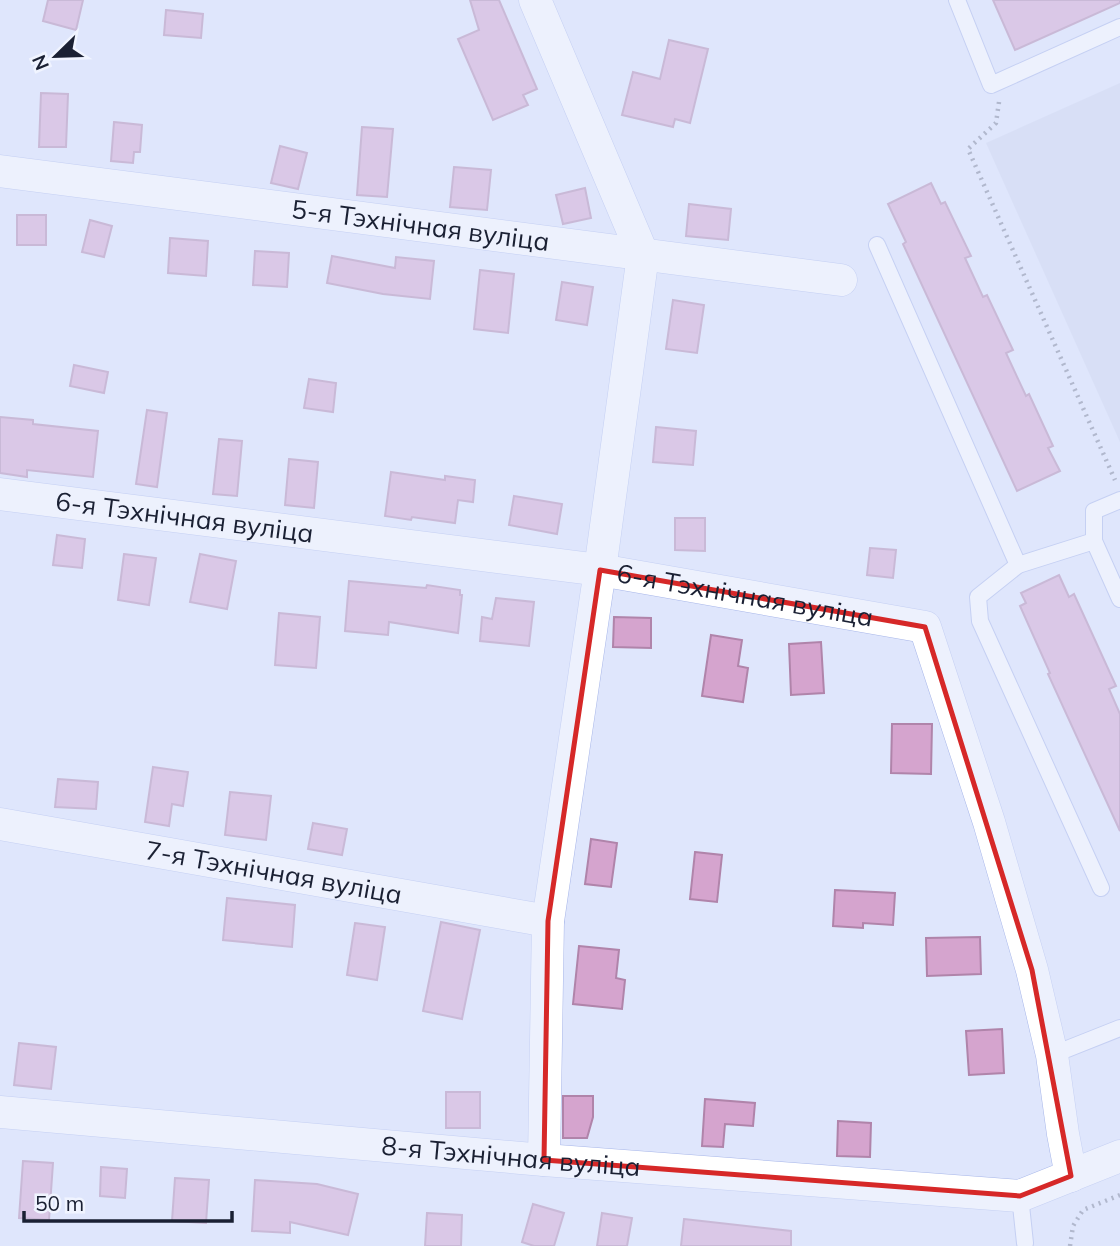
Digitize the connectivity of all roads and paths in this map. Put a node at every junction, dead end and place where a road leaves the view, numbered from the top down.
1 (535, 0) edge
2 (957, 0) edge
3 (1120, 27) edge
4 (1002, 79) junction
5 (0, 172) edge
6 (877, 245) dead end
7 (643, 256) junction
8 (841, 280) dead end
9 (0, 494) edge
10 (1118, 501) edge
11 (1094, 541) junction
12 (1018, 565) junction
13 (600, 570) junction
14 (1120, 599) edge
15 (0, 824) edge
16 (1101, 888) dead end
17 (548, 921) junction
18 (1120, 1028) edge
19 (1052, 1055) junction
20 (0, 1112) edge
21 (1120, 1156) edge
22 (544, 1160) junction
23 (1071, 1176) junction
24 (1120, 1195) edge
25 (1020, 1196) junction
26 (1025, 1243) dead end
27 (1070, 1246) edge

1 - 7 street
2 - 4 lane
3 - 4 lane
4 - 10 path
5 - 7 street, 5-я Тэхнічная вуліца
6 - 12 lane
7 - 8 street, 5-я Тэхнічная вуліца
7 - 13 street
9 - 13 street, 6-я Тэхнічная вуліца
10 - 11 lane
11 - 12 lane
11 - 14 lane
12 - 16 lane
13 - 17 street
13 - 19 street, 6-я Тэхнічная вуліца
15 - 17 street, 7-я Тэхнічная вуліца
17 - 22 street
18 - 19 lane
19 - 23 street, 6-я Тэхнічная вуліца
20 - 22 street, 8-я Тэхнічная вуліца
21 - 23 street
22 - 25 street, 8-я Тэхнічная вуліца
23 - 25 street
24 - 27 path
25 - 26 lane

